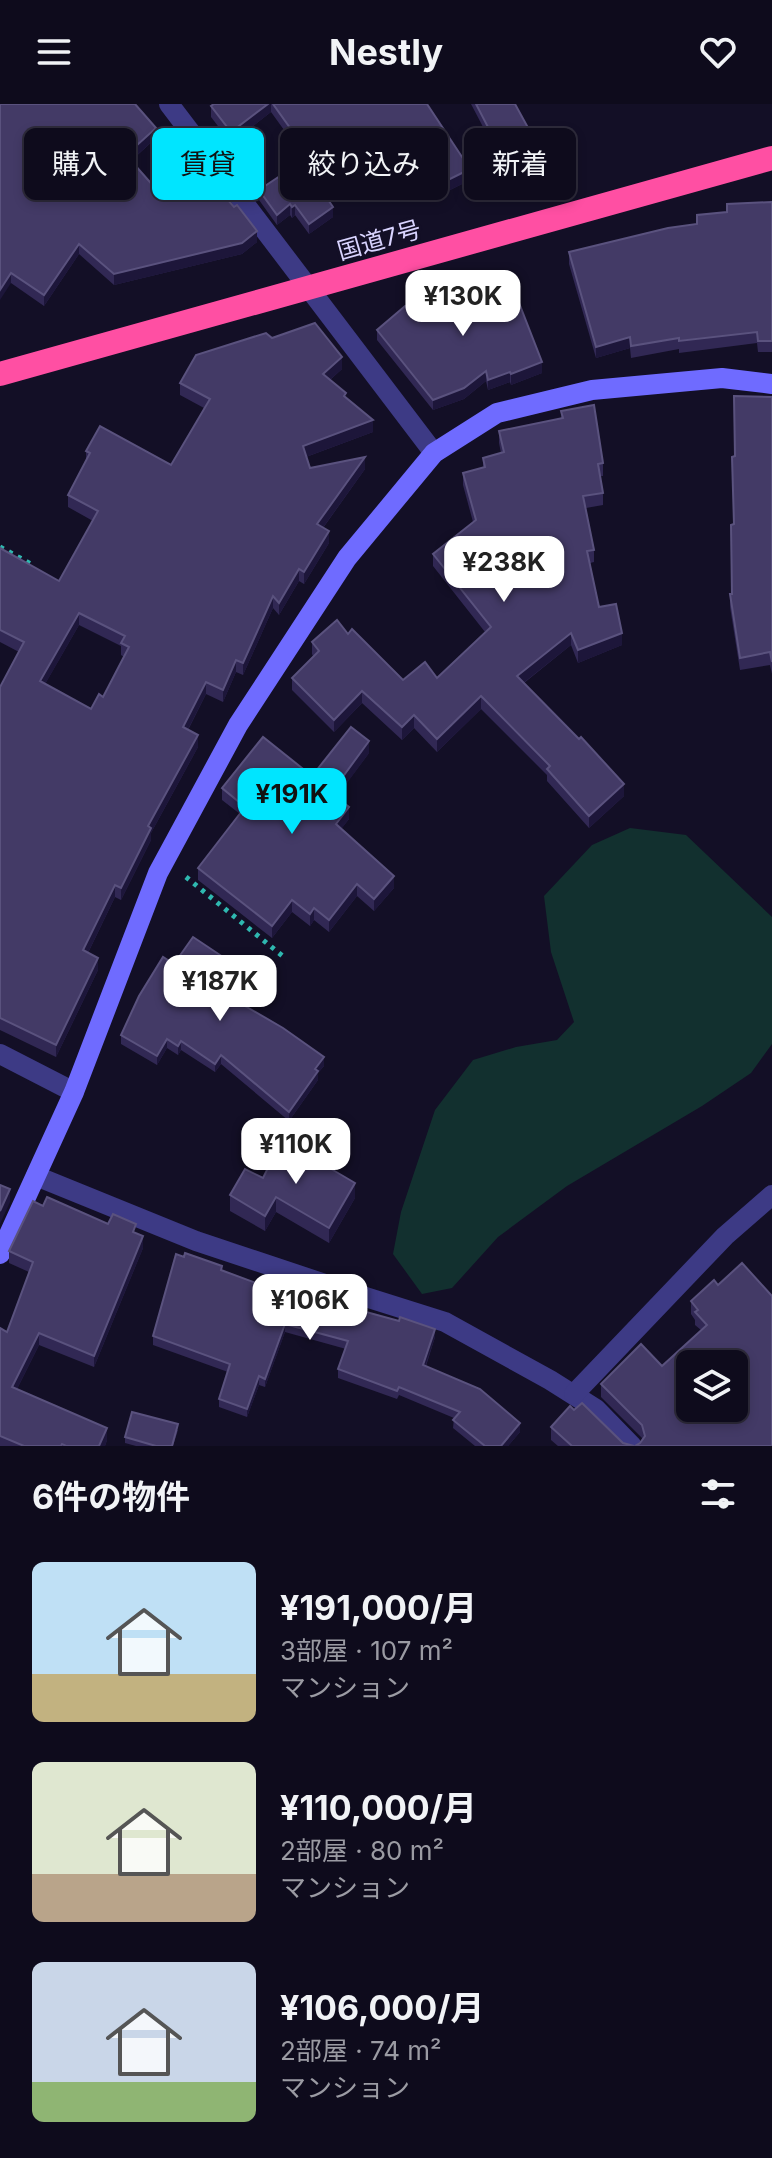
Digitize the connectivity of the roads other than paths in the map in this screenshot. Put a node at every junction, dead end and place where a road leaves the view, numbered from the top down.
1 (169, 104) edge
2 (772, 158) edge
3 (308, 289) junction
4 (0, 374) edge
5 (772, 384) edge
6 (434, 453) junction
7 (0, 1054) edge
8 (74, 1092) junction
9 (36, 1176) junction
10 (772, 1195) edge
11 (0, 1254) edge
12 (574, 1394) junction
13 (632, 1446) edge

1 - 3 street
2 - 3 highway, 国道7号
3 - 4 highway, 国道7号
3 - 6 street
5 - 6 street
6 - 8 street
7 - 8 street
8 - 9 street
9 - 11 street
9 - 12 street
10 - 12 street
12 - 13 street

